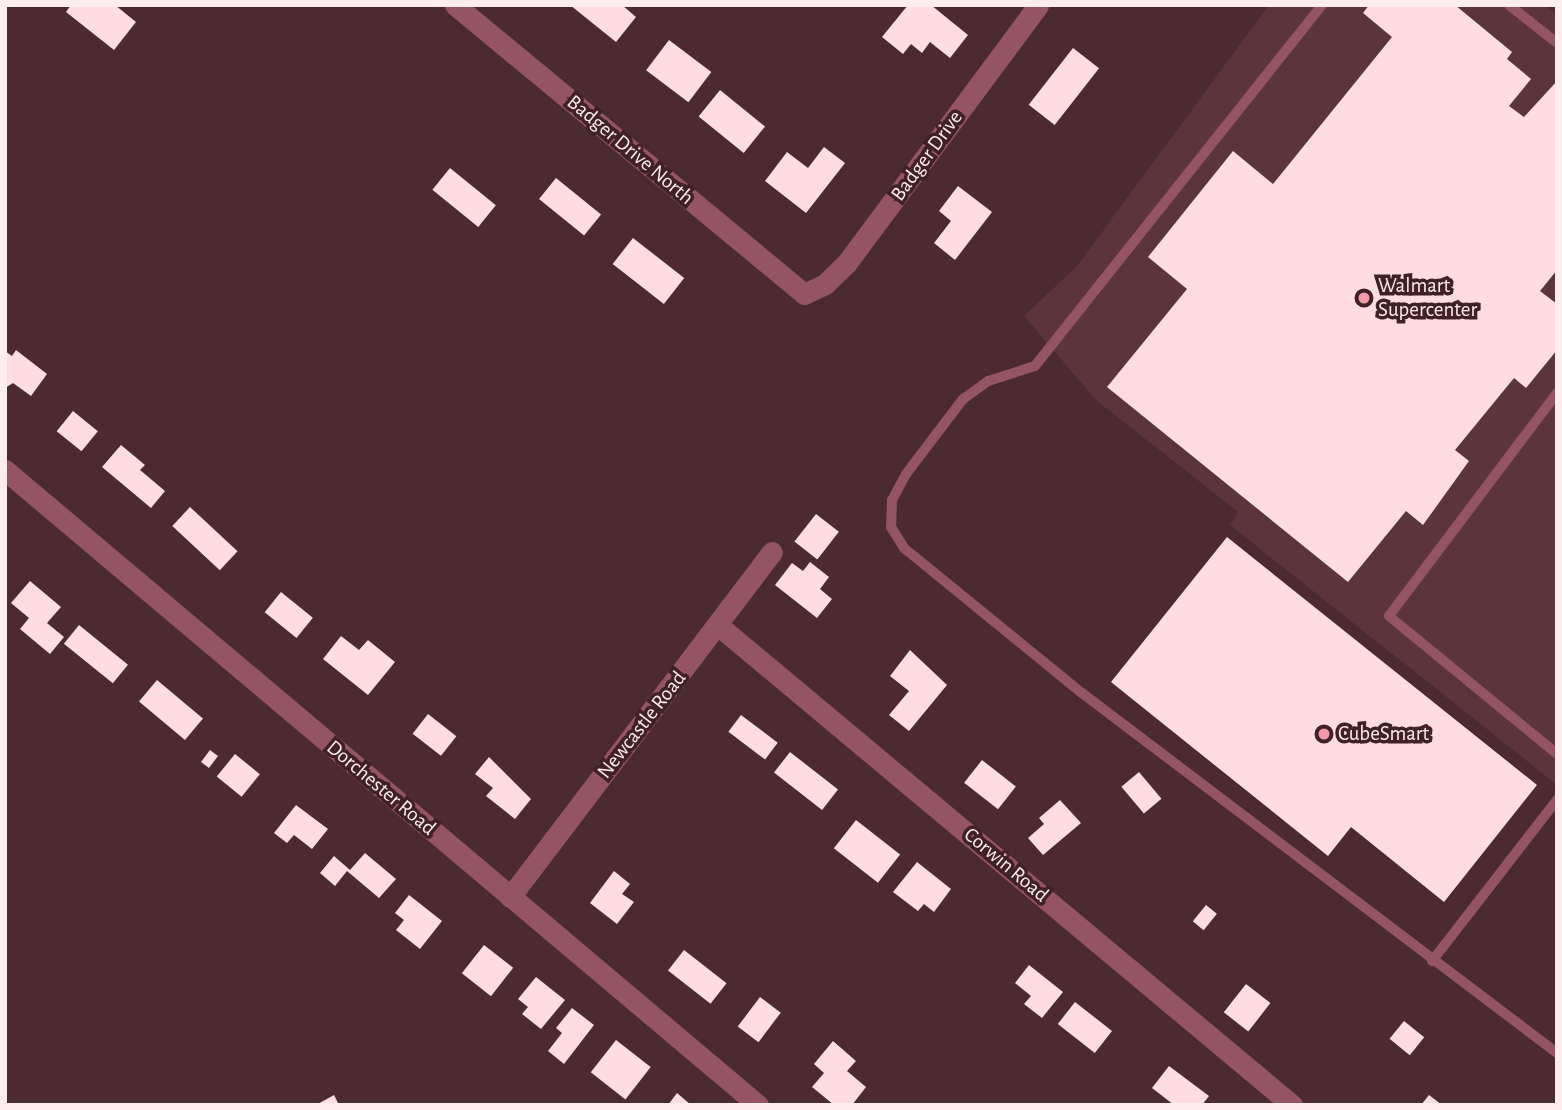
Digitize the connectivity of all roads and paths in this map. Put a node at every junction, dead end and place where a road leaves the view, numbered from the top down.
1 (455, 5) edge
2 (1038, 5) edge
3 (1322, 5) edge
4 (1509, 5) edge
5 (1557, 43) edge
6 (804, 294) joint
7 (1557, 393) edge
8 (5, 470) edge
9 (772, 552) dead end
10 (719, 626) junction
11 (1557, 754) edge
12 (1557, 800) edge
13 (510, 897) junction
14 (1432, 961) junction
15 (1557, 1054) edge
16 (758, 1105) edge
17 (1292, 1105) edge

1 - 6 street, Badger Drive North
2 - 6 street, Badger Drive
3 - 14 lane
4 - 5 lane
7 - 11 lane
8 - 13 street, Dorchester Road
9 - 10 street, Newcastle Road
10 - 13 street, Newcastle Road
10 - 17 street, Corwin Road
12 - 14 lane
13 - 16 street, Dorchester Road
14 - 15 lane

